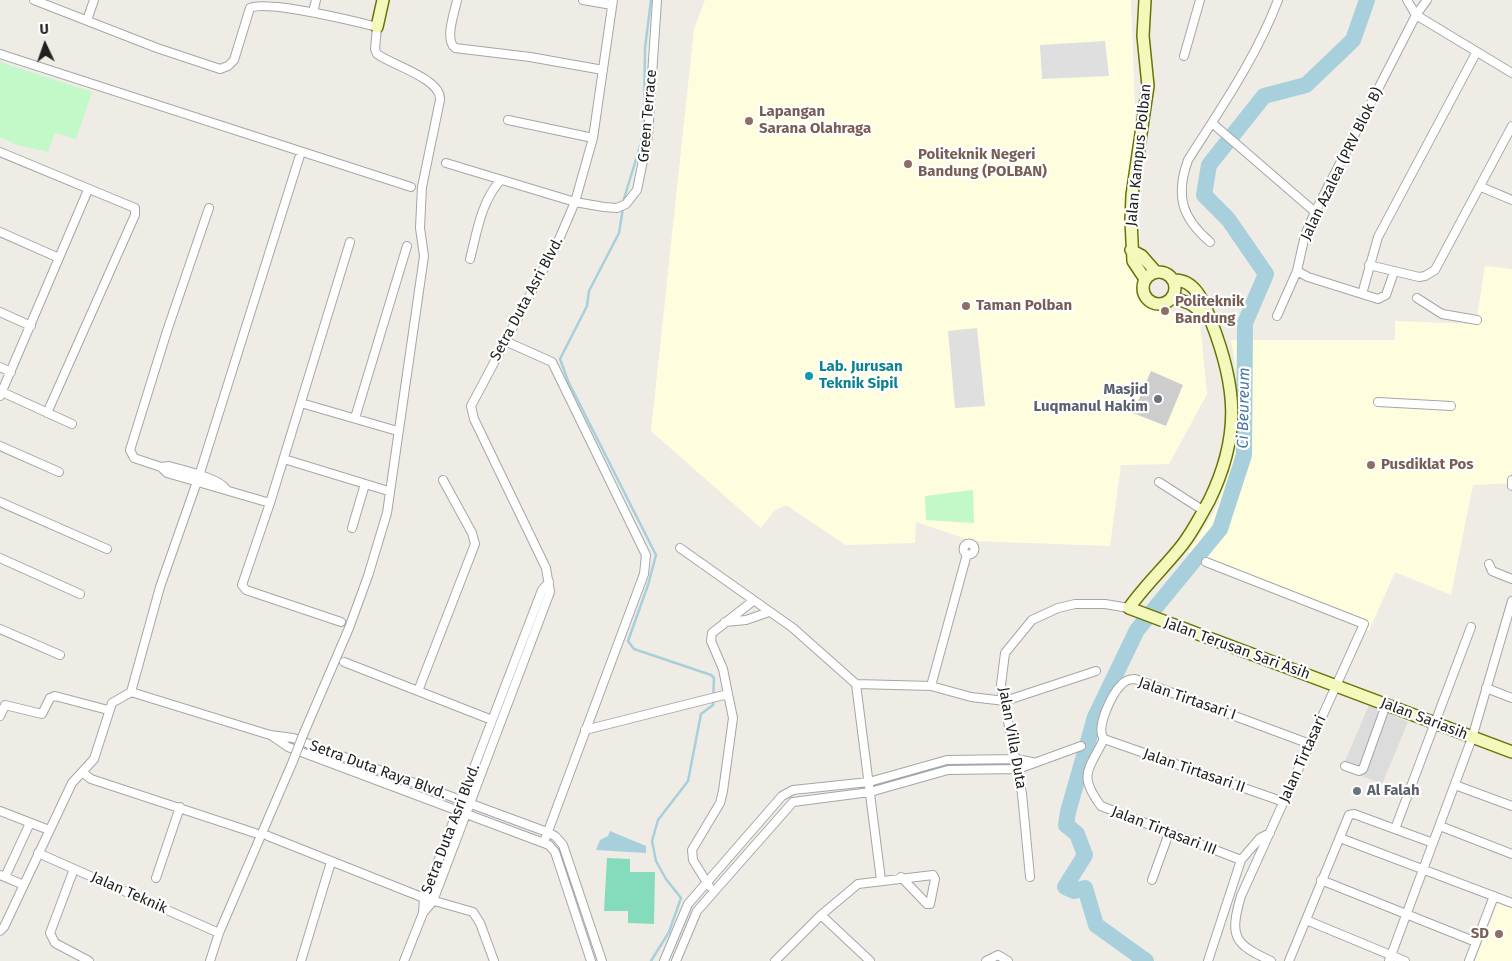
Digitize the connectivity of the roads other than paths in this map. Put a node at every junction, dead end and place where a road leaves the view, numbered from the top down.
1 (34, 0) edge
2 (94, 0) edge
3 (316, 0) edge
4 (383, 0) edge
5 (457, 0) edge
6 (582, 0) edge
7 (657, 0) edge
8 (1145, 0) edge
9 (1200, 0) edge
10 (1278, 0) edge
11 (1407, 0) edge
12 (1427, 0) edge
13 (612, 3) edge
14 (313, 12) junction
15 (1416, 16) junction
16 (87, 20) junction
17 (377, 27) junction
18 (1476, 53) junction
19 (0, 54) edge
20 (1184, 56) dead end
21 (603, 70) junction
22 (1512, 73) edge
23 (508, 120) dead end
24 (1212, 123) junction
25 (1512, 126) edge
26 (593, 138) junction
27 (0, 152) edge
28 (301, 152) junction
29 (446, 163) dead end
30 (500, 181) junction
31 (411, 186) dead end
32 (1481, 187) junction
33 (88, 190) junction
34 (1512, 200) edge
35 (575, 202) junction
36 (209, 208) dead end
37 (1315, 212) junction
38 (0, 232) edge
39 (350, 242) dead end
40 (1210, 242) dead end
41 (407, 246) dead end
42 (1132, 250) junction
43 (59, 258) junction
44 (470, 259) dead end
45 (1369, 265) junction
46 (1297, 271) junction
47 (1156, 272) junction
48 (1394, 272) junction
49 (1145, 279) junction
50 (1173, 280) junction
51 (1362, 294) junction
52 (1172, 297) junction
53 (1417, 298) dead end
54 (0, 312) edge
55 (1277, 316) dead end
56 (1210, 318) junction
57 (1477, 320) dead end
58 (31, 326) junction
59 (505, 341) junction
60 (0, 367) edge
61 (11, 372) junction
62 (1, 394) edge
63 (1378, 402) dead end
64 (301, 403) junction
65 (1451, 406) dead end
66 (47, 413) junction
67 (355, 418) junction
68 (72, 424) dead end
69 (394, 430) dead end
70 (0, 446) edge
71 (284, 459) junction
72 (59, 472) dead end
73 (198, 479) junction
74 (443, 480) dead end
75 (1512, 480) edge
76 (1159, 482) dead end
77 (366, 484) junction
78 (1512, 486) edge
79 (385, 490) dead end
80 (0, 502) edge
81 (270, 503) junction
82 (1204, 511) junction
83 (352, 528) dead end
84 (680, 548) dead end
85 (107, 549) dead end
86 (967, 554) dead end
87 (0, 558) edge
88 (1206, 562) dead end
89 (1489, 564) dead end
90 (1512, 579) edge
91 (549, 582) junction
92 (80, 594) dead end
93 (753, 601) junction
94 (1512, 601) edge
95 (1134, 609) junction
96 (769, 612) junction
97 (341, 622) dead end
98 (723, 622) junction
99 (1471, 627) dead end
100 (0, 629) edge
101 (521, 642) junction
102 (529, 647) junction
103 (60, 655) dead end
104 (344, 662) dead end
105 (1096, 671) dead end
106 (856, 684) junction
107 (1336, 685) junction
108 (931, 686) junction
109 (1486, 688) junction
110 (418, 691) junction
111 (132, 692) junction
112 (728, 694) junction
113 (501, 698) junction
114 (1512, 698) edge
115 (510, 699) junction
116 (1005, 701) junction
117 (1386, 705) junction
118 (108, 710) junction
119 (0, 716) edge
120 (492, 720) junction
121 (1433, 723) junction
122 (585, 730) junction
123 (270, 735) junction
124 (1472, 738) junction
125 (1104, 739) junction
126 (1310, 744) junction
127 (483, 746) junction
128 (1081, 746) dead end
129 (322, 748) junction
130 (491, 748) junction
131 (1512, 752) edge
132 (317, 758) junction
133 (1016, 759) junction
134 (1032, 762) junction
135 (1345, 766) dead end
136 (1018, 769) junction
137 (82, 772) junction
138 (869, 782) junction
139 (1455, 784) junction
140 (870, 792) junction
141 (466, 802) junction
142 (1284, 802) junction
143 (1512, 806) edge
144 (180, 807) junction
145 (0, 811) edge
146 (462, 812) junction
147 (30, 823) junction
148 (1440, 826) junction
149 (1395, 829) junction
150 (49, 830) junction
151 (547, 832) junction
152 (255, 833) dead end
153 (1169, 833) junction
154 (1270, 833) junction
155 (268, 836) dead end
156 (1340, 838) junction
157 (544, 842) junction
158 (1433, 843) junction
159 (38, 853) junction
160 (1512, 854) edge
161 (1241, 860) junction
162 (331, 862) junction
163 (74, 869) junction
164 (1423, 869) junction
165 (3, 876) edge
166 (901, 877) junction
167 (1030, 877) dead end
168 (156, 878) dead end
169 (881, 880) junction
170 (1152, 880) dead end
171 (1321, 880) junction
172 (707, 882) junction
173 (24, 885) junction
174 (713, 892) junction
175 (1494, 896) junction
176 (424, 898) junction
177 (433, 901) junction
178 (1512, 903) edge
179 (423, 913) junction
180 (1406, 914) junction
181 (821, 915) junction
182 (1306, 920) junction
183 (2, 929) edge
184 (219, 933) junction
185 (1476, 942) junction
186 (1390, 958) edge
187 (89, 961) edge
188 (210, 961) edge
189 (301, 961) edge
190 (404, 961) edge
191 (494, 961) edge
192 (591, 961) edge
193 (602, 961) edge
194 (664, 961) edge
195 (676, 961) edge
196 (775, 961) edge
197 (870, 961) edge
198 (986, 961) edge
199 (1008, 961) edge
200 (1208, 961) edge
201 (1271, 961) edge
202 (1289, 961) edge
203 (1405, 961) edge
204 (1469, 961) edge

1 - 16 street
2 - 16 street
3 - 14 street
4 - 17 street
5 - 21 street
6 - 13 street
7 - 35 street, Green Terrace
8 - 42 street, Jalan Kampus Polban
9 - 20 street
10 - 24 street
11 - 15 street
12 - 15 street, Jalan Azalea (PRV Blok B)
13 - 21 street, Setra Duta Asri Blvd.
14 - 16 street
14 - 17 street
15 - 18 street
15 - 37 street, Jalan Azalea (PRV Blok B)
17 - 184 street, bridge
18 - 22 street
18 - 45 street
19 - 28 street
21 - 26 street, Setra Duta Asri Blvd.
23 - 26 street
24 - 37 street
24 - 40 street
25 - 32 street
26 - 35 street, Setra Duta Asri Blvd.
27 - 33 street
28 - 31 street
28 - 73 street
29 - 30 street
30 - 35 street
30 - 44 street
32 - 34 street
32 - 48 street
33 - 43 street
33 - 66 street
35 - 59 street, Setra Duta Asri Blvd.
36 - 73 street
37 - 46 street, Jalan Azalea (PRV Blok B)
38 - 43 street
39 - 64 street
41 - 67 street
42 - 47 street
42 - 49 street, Jalan Kampus Polban
43 - 58 street
45 - 48 street
45 - 51 street
46 - 51 street
46 - 55 street, Jalan Azalea (PRV Blok B)
47 - 49 street
47 - 50 street
48 - 51 street
49 - 52 street
50 - 52 street
50 - 56 street
52 - 56 street
53 - 57 street
54 - 58 street
56 - 82 street
58 - 61 street
59 - 91 street, Setra Duta Asri Blvd.
59 - 122 street
60 - 61 street
61 - 62 street
62 - 66 street
63 - 65 street
64 - 67 street
64 - 71 street
66 - 68 street
67 - 69 street
70 - 72 street
71 - 77 street
71 - 81 street
73 - 81 street
73 - 111 street
74 - 110 street
75 - 78 street
76 - 82 street
77 - 79 street
77 - 83 street
80 - 85 street
81 - 97 street
82 - 95 street
84 - 93 street
86 - 108 street
87 - 92 street
88 - 107 street, Jalan Tirtasari
89 - 90 street
91 - 101 street, Setra Duta Asri Blvd.
91 - 102 street, Setra Duta Asri Blvd.
93 - 96 street
93 - 98 street
94 - 109 street
95 - 107 street, Jalan Terusan Sari Asih
95 - 116 street, Jalan Villa Duta
96 - 98 street
96 - 106 street
98 - 112 street
99 - 121 street
100 - 103 street
101 - 102 street
101 - 113 street, Setra Duta Asri Blvd.
102 - 115 street, Setra Duta Asri Blvd.
104 - 110 street
105 - 116 street
106 - 108 street
106 - 138 street
107 - 117 street, Jalan Sariasih
107 - 126 street, Jalan Tirtasari
108 - 116 street
109 - 114 street
109 - 124 street
110 - 120 street
111 - 118 street
111 - 123 street, Setra Duta Raya Blvd.
112 - 122 street
112 - 172 street
113 - 115 street
113 - 120 street, Setra Duta Asri Blvd.
115 - 130 street, Setra Duta Asri Blvd.
116 - 133 street, Jalan Villa Duta
117 - 121 street, Jalan Sariasih
117 - 135 street
118 - 119 street
118 - 137 street
120 - 127 street, Setra Duta Asri Blvd.
121 - 124 street, Jalan Sariasih
121 - 149 street
122 - 151 street
123 - 129 street, Setra Duta Raya Blvd.
123 - 132 street, Setra Duta Raya Blvd.
124 - 131 street, Jalan Sariasih
124 - 139 street
125 - 126 street, Jalan Tirtasari I
125 - 142 street, Jalan Tirtasari II
125 - 153 street, Jalan Tirtasari III
126 - 142 street, Jalan Tirtasari
127 - 130 street
127 - 141 street, Setra Duta Asri Blvd.
128 - 134 street
129 - 132 street
129 - 141 street, Setra Duta Raya Blvd.
130 - 141 street, Setra Duta Asri Blvd.
132 - 146 street, Setra Duta Raya Blvd.
133 - 134 street
133 - 136 street, Jalan Villa Duta
133 - 138 street
134 - 136 street
136 - 140 street
136 - 167 street, Jalan Villa Duta
137 - 144 street
137 - 150 street
138 - 140 street
138 - 172 street
139 - 143 street
139 - 148 street
140 - 169 street
140 - 174 street
141 - 146 street, Setra Duta Asri Blvd.
141 - 151 street, Setra Duta Raya Blvd.
142 - 154 street, Jalan Tirtasari
144 - 152 street
144 - 168 street
145 - 147 street
146 - 157 street, Setra Duta Raya Blvd.
146 - 176 street, Setra Duta Asri Blvd.
146 - 177 street, Setra Duta Asri Blvd.
147 - 150 street
147 - 165 street
148 - 158 street
148 - 160 street
149 - 156 street
149 - 158 street
150 - 159 street
151 - 157 street
151 - 193 street, Setra Duta Raya Blvd.
153 - 161 street, Jalan Tirtasari III
153 - 170 street
154 - 161 street
154 - 201 street, Jalan Tirtasari
155 - 162 street
156 - 164 street
156 - 171 street
157 - 192 street
158 - 164 street
159 - 163 street, Jalan Teknik
159 - 173 street
161 - 200 street
162 - 176 street
162 - 189 street
163 - 184 street, Jalan Teknik
163 - 187 street
164 - 175 street
164 - 180 street
165 - 173 street
166 - 166 street
166 - 169 street
169 - 181 street
171 - 180 street
171 - 182 street
172 - 174 street
172 - 194 street
173 - 183 street
174 - 195 street
175 - 178 street
175 - 185 street
176 - 177 street
176 - 179 street, Setra Duta Asri Blvd.
177 - 179 street, Setra Duta Asri Blvd.
177 - 191 street
179 - 190 street
180 - 185 street
180 - 186 street
181 - 196 street
181 - 197 street
182 - 186 street
182 - 202 street
184 - 188 street
185 - 204 street
186 - 203 street
198 - 199 street

